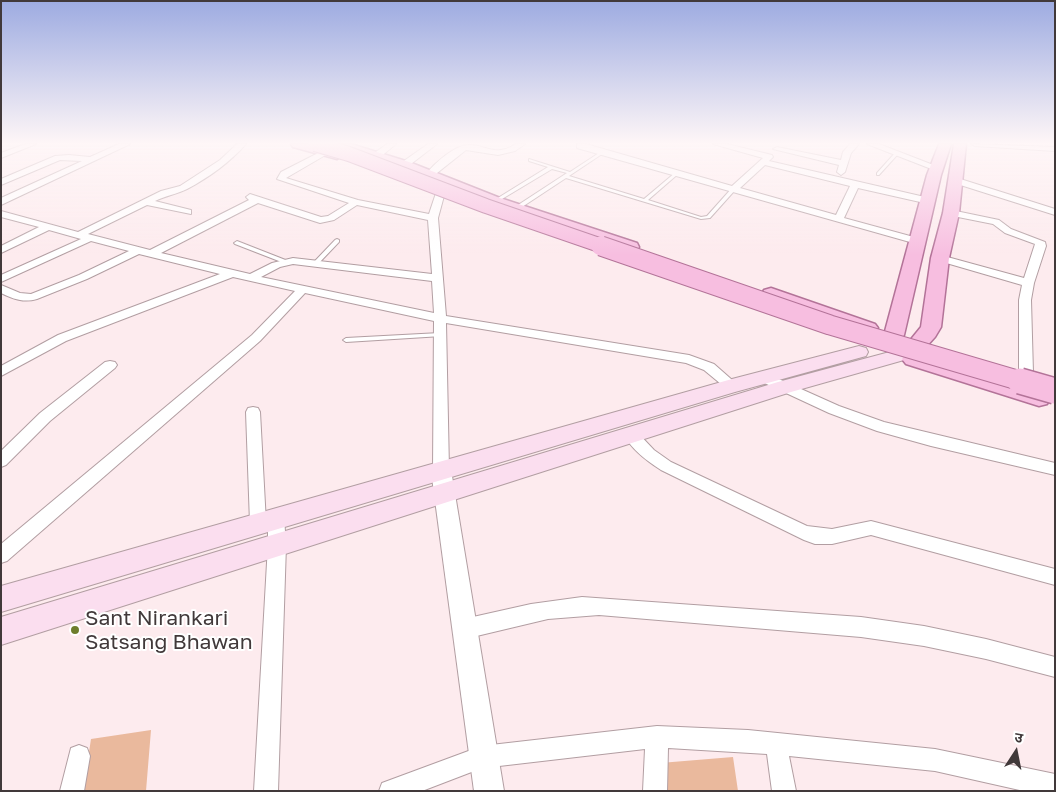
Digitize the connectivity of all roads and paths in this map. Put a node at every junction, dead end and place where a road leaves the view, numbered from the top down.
1 (954, 180) edge
2 (46, 181) edge
3 (194, 181) edge
4 (287, 181) edge
5 (421, 181) edge
6 (431, 181) edge
7 (433, 181) edge
8 (529, 181) edge
9 (558, 181) edge
10 (581, 181) edge
11 (668, 181) edge
12 (705, 181) edge
13 (743, 181) edge
14 (842, 181) edge
15 (934, 181) edge
16 (957, 181) edge
17 (437, 183) junction
18 (855, 185) junction
19 (734, 189) junction
20 (495, 201) junction
21 (644, 201) junction
22 (929, 201) junction
23 (1, 202) edge
24 (147, 202) junction
25 (356, 202) junction
26 (517, 208) junction
27 (188, 212) dead end
28 (1055, 212) edge
29 (951, 213) junction
30 (1, 214) edge
31 (433, 218) junction
32 (840, 219) junction
33 (568, 225) junction
34 (48, 227) junction
35 (84, 236) junction
36 (556, 237) junction
37 (336, 241) dead end
38 (917, 241) junction
39 (237, 244) dead end
40 (1, 250) edge
41 (139, 250) junction
42 (153, 253) junction
43 (940, 258) junction
44 (286, 262) junction
45 (316, 263) junction
46 (232, 272) junction
47 (252, 277) junction
48 (436, 278) junction
49 (1, 279) edge
50 (1028, 283) junction
51 (1, 288) edge
52 (304, 288) junction
53 (440, 318) junction
54 (440, 335) junction
55 (346, 340) dead end
56 (900, 346) junction
57 (110, 365) dead end
58 (1, 372) edge
59 (1026, 373) junction
60 (763, 377) junction
61 (1055, 380) edge
62 (732, 386) junction
63 (785, 387) junction
64 (1055, 391) edge
65 (1055, 402) edge
66 (253, 412) dead end
67 (632, 434) junction
68 (1, 461) edge
69 (1055, 469) edge
70 (442, 481) junction
71 (267, 521) junction
72 (276, 545) junction
73 (1, 555) edge
74 (1055, 577) edge
75 (1, 599) edge
76 (464, 629) junction
77 (1, 631) edge
78 (1055, 667) edge
79 (657, 737) junction
80 (776, 744) junction
81 (79, 756) dead end
82 (482, 757) junction
83 (1055, 786) edge
84 (72, 791) edge
85 (266, 791) edge
86 (390, 791) edge
87 (489, 791) edge
88 (654, 791) edge
89 (784, 791) edge

1 - 29 main road
2 - 23 street
3 - 24 street
4 - 25 street
5 - 64 main road, bridge
6 - 17 main road
7 - 17 main road
8 - 20 lane
9 - 26 lane
10 - 21 lane
11 - 21 lane
12 - 19 street
13 - 19 street
14 - 18 street
15 - 22 main road
16 - 28 street
17 - 20 main road
17 - 31 street
17 - 36 main road
18 - 22 street
18 - 32 street
19 - 21 lane
19 - 32 street
20 - 26 main road
22 - 38 main road
24 - 27 street
24 - 35 street
25 - 31 street
25 - 42 street
26 - 33 main road
29 - 43 main road
29 - 50 street
30 - 34 street
31 - 48 street
32 - 38 street
33 - 36 main road
33 - 56 main road
34 - 35 street
34 - 40 street
35 - 41 street
35 - 49 street
36 - 56 main road
37 - 45 lane
38 - 56 main road
39 - 44 lane
41 - 42 street
41 - 51 street
42 - 46 street
43 - 50 street
43 - 56 main road
44 - 45 street
44 - 47 street
45 - 48 street
46 - 47 street
46 - 58 street
47 - 52 street
48 - 53 street
50 - 59 street
52 - 53 street
52 - 73 street
53 - 54 street
53 - 62 street
54 - 55 lane
54 - 70 street
56 - 59 main road
56 - 60 main road
56 - 63 main road
56 - 65 main road
57 - 68 street
59 - 61 main road
60 - 62 main road
60 - 63 street
62 - 70 main road
63 - 67 main road
63 - 69 street
66 - 71 street
67 - 70 main road
67 - 74 street
70 - 71 main road
70 - 72 main road
70 - 76 street
71 - 72 street
71 - 75 main road
72 - 77 main road
72 - 85 street
76 - 78 street
76 - 82 street
79 - 80 street
79 - 82 street
79 - 88 street
80 - 83 street
80 - 89 street
81 - 84 street
82 - 86 street
82 - 87 street

